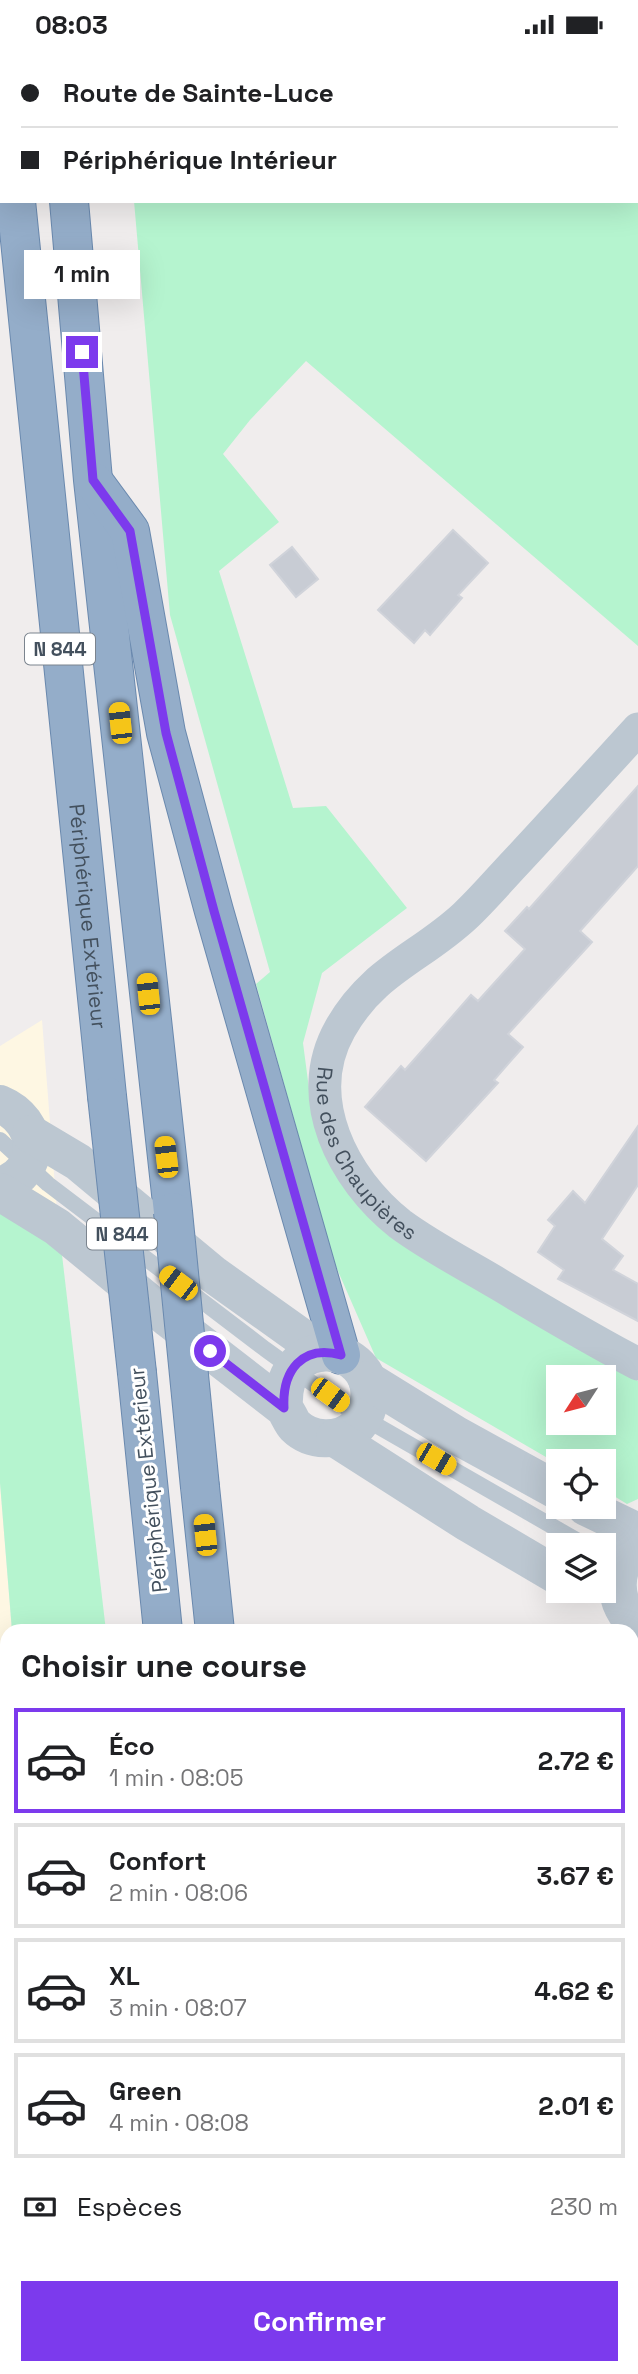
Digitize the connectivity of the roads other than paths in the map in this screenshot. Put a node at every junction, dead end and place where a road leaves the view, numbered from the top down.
1 (16, 203) edge
2 (69, 203) edge
3 (93, 480) junction
4 (638, 729) edge
5 (0, 1104) edge
6 (14, 1156) edge
7 (0, 1192) edge
8 (331, 1364) junction
9 (638, 1364) edge
10 (284, 1408) junction
11 (349, 1428) junction
12 (546, 1484) edge
13 (592, 1519) edge
14 (561, 1533) edge
15 (546, 1569) edge
16 (626, 1585) edge
17 (162, 1624) edge
18 (214, 1624) edge

1 - 17 highway, Périphérique Extérieur / N 844, bridge
2 - 3 highway, N 844
3 - 8 highway
3 - 18 highway, N 844, bridge
4 - 9 street, Rue des Chaupières
5 - 6 street
6 - 8 street
7 - 10 street
8 - 10 street
8 - 11 lane
8 - 11 street
8 - 12 street
10 - 11 street
11 - 14 lane
11 - 15 street
13 - 16 street

